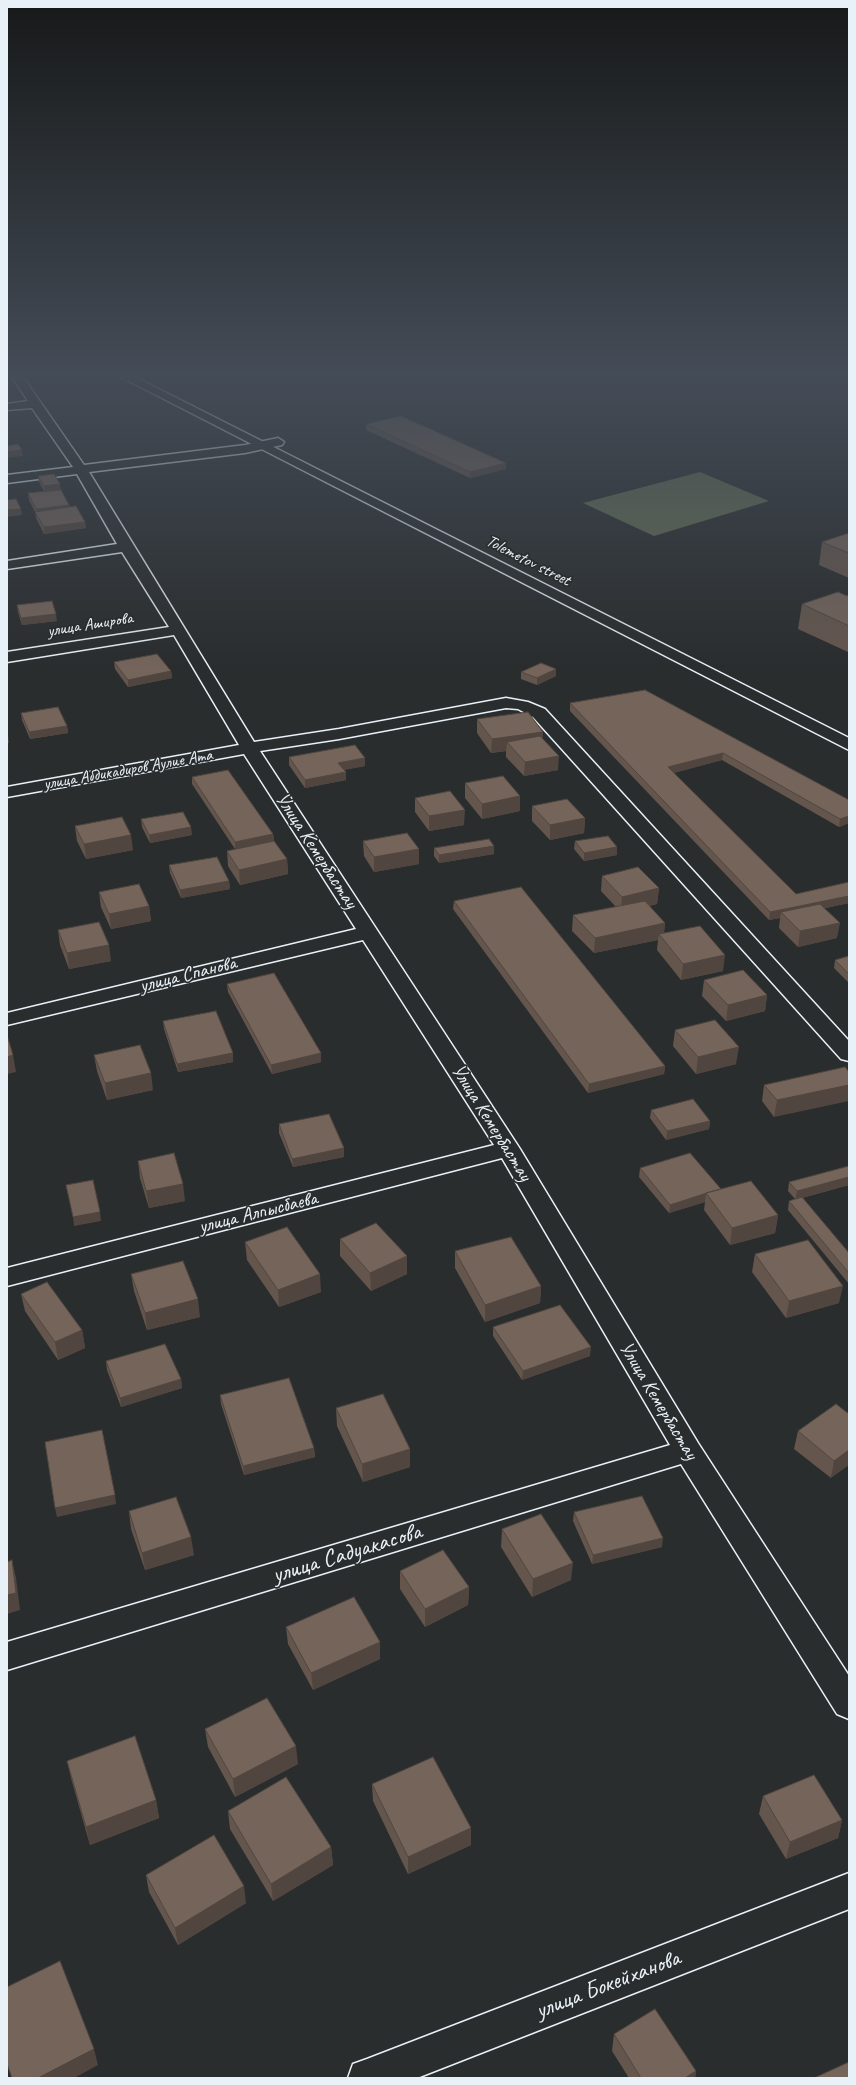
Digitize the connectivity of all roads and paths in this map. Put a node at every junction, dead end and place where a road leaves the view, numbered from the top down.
1 (46, 474) edge
2 (84, 474) edge
3 (316, 474) edge
4 (342, 474) edge
5 (7, 479) edge
6 (126, 547) junction
7 (7, 565) edge
8 (178, 630) junction
9 (7, 657) edge
10 (836, 723) dead end
11 (849, 745) edge
12 (249, 748) junction
13 (7, 792) edge
14 (369, 932) junction
15 (7, 1019) edge
16 (849, 1054) edge
17 (508, 1149) junction
18 (7, 1277) edge
19 (688, 1451) junction
20 (7, 1656) edge
21 (849, 1704) edge
22 (849, 1891) edge
23 (367, 2078) edge

1 - 5 street
2 - 6 street, Улица Кемербастау
3 - 11 street, Tolemetov street
4 - 10 street, Tolemetov street
6 - 7 street
6 - 8 street, Улица Кемербастау
8 - 9 street, улица Аширова
8 - 12 street, Улица Кемербастау
12 - 13 street, улица Абдикадиров Аулие Ата
12 - 14 street, Улица Кемербастау
12 - 16 street, улица Абдикадиров Аулие Ата
14 - 15 street, улица Спанова
14 - 17 street, Улица Кемербастау
17 - 18 street, улица Алпысбаева
17 - 19 street, Улица Кемербастау
19 - 20 street, улица Садуакасова
19 - 21 street, Улица Кемербастау
22 - 23 street, улица Бокейханова

